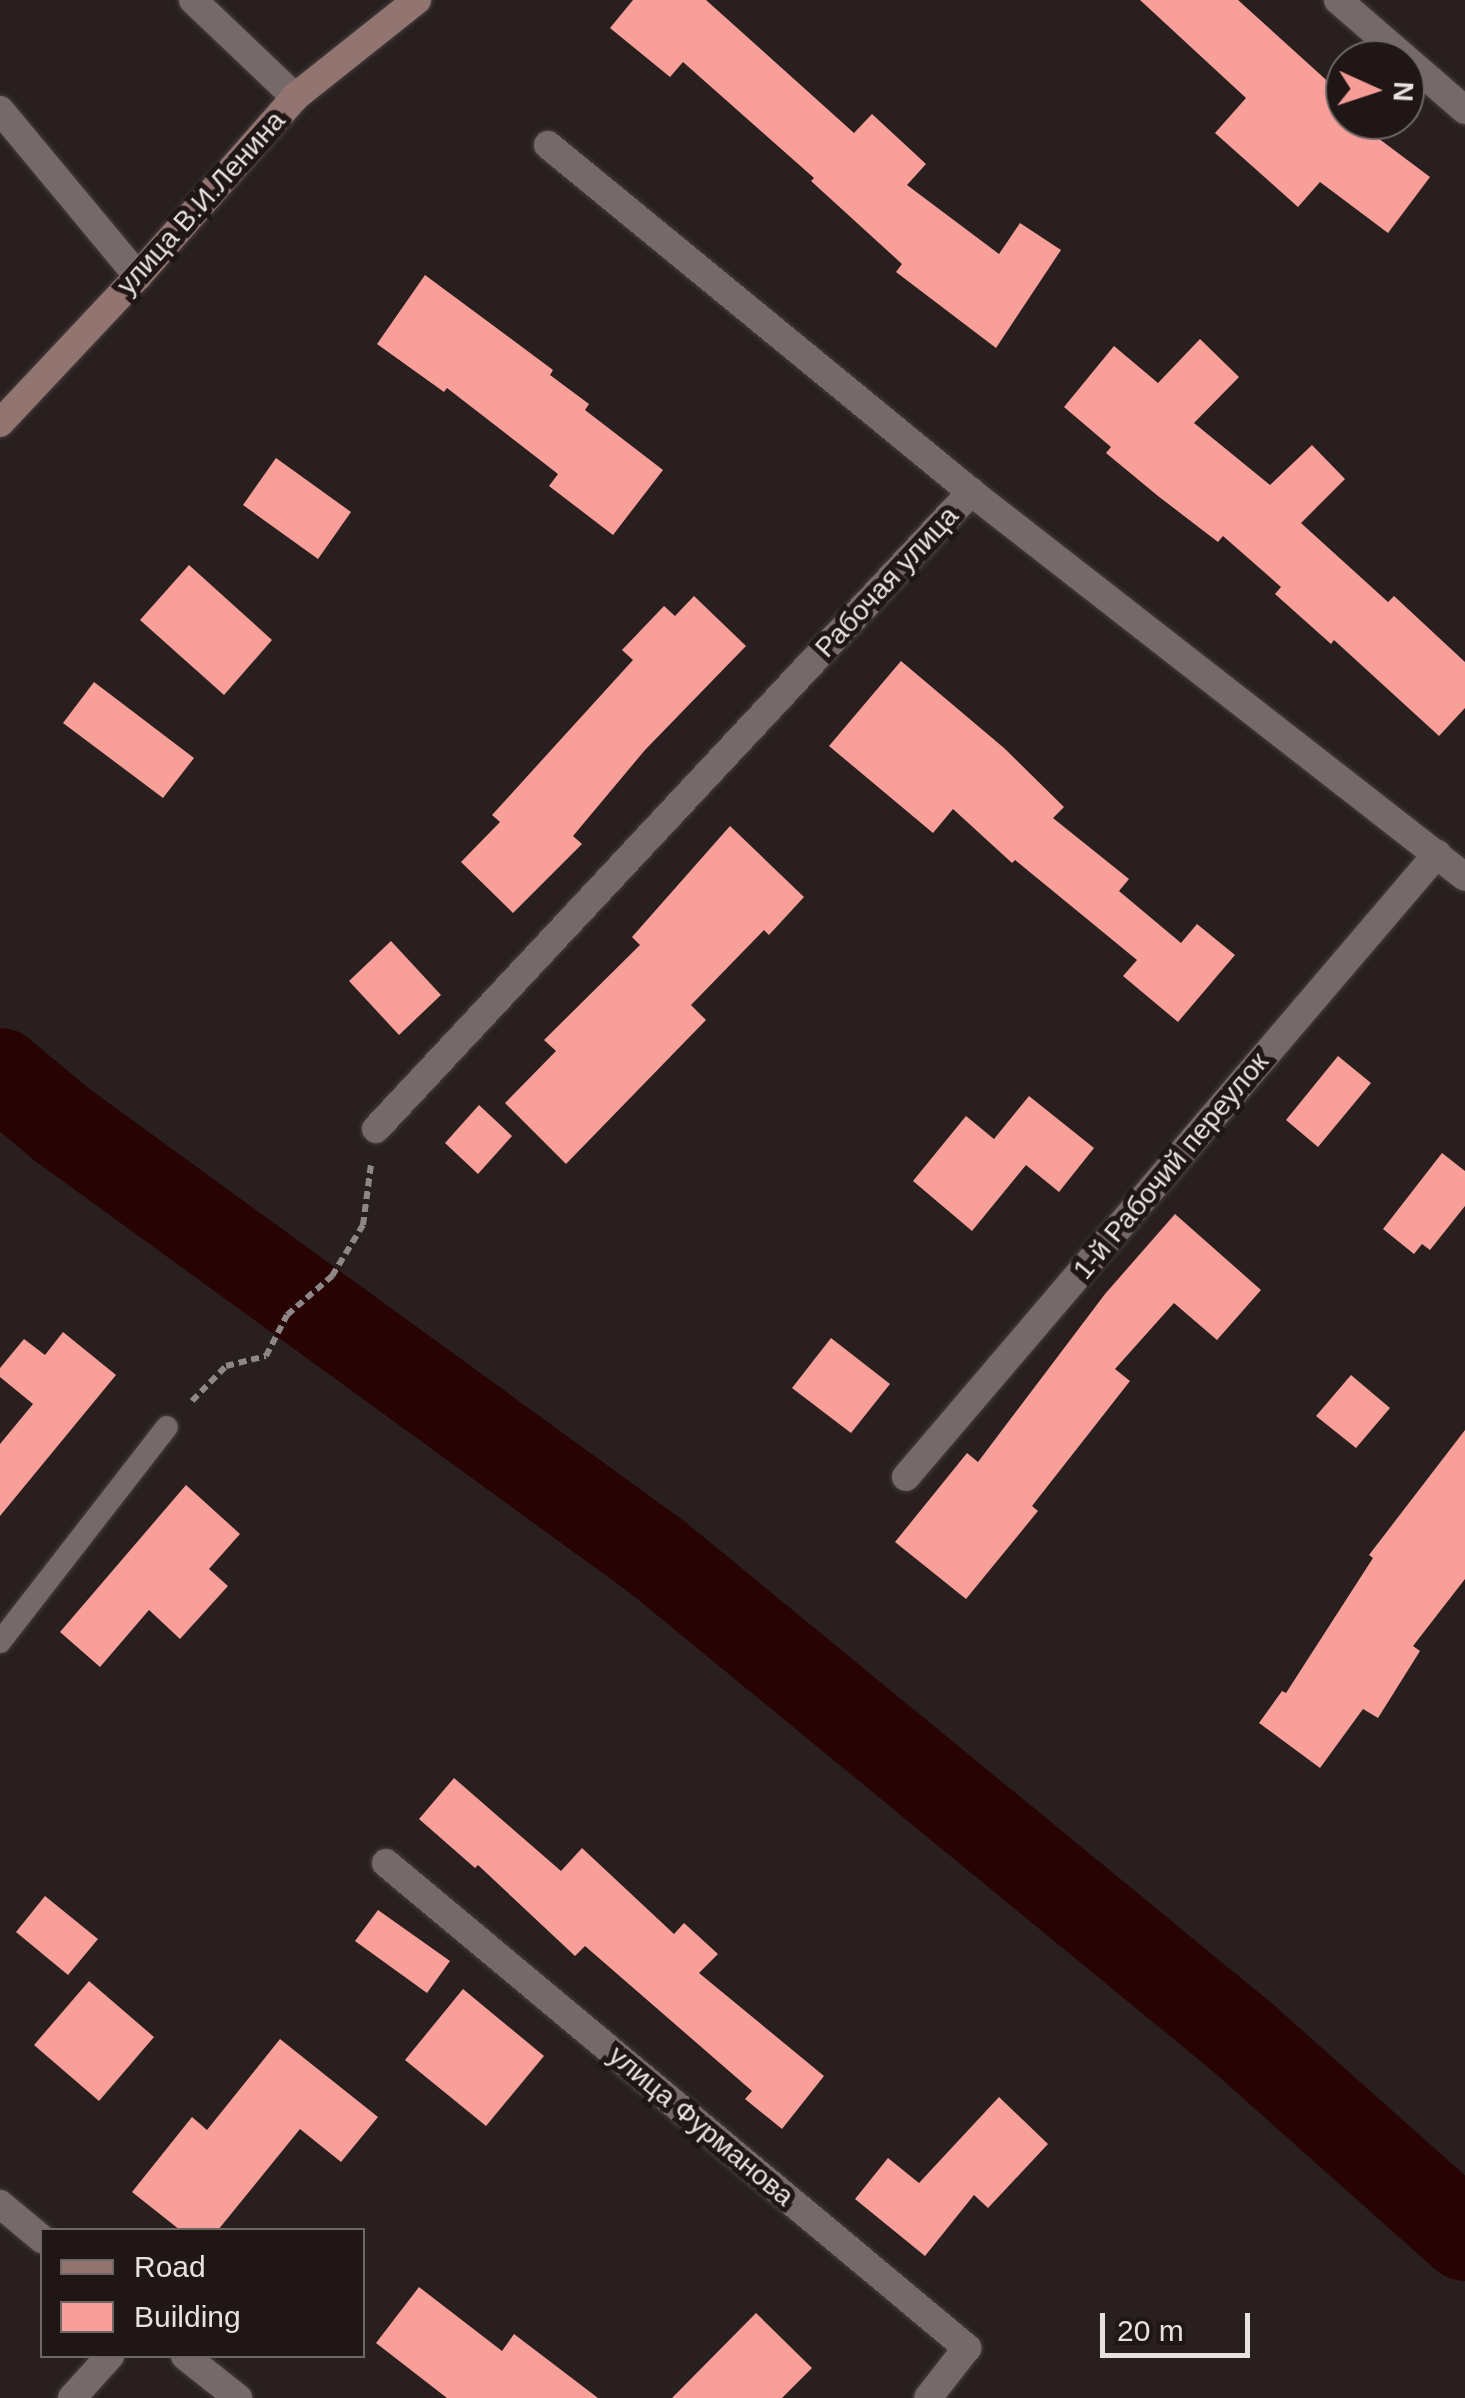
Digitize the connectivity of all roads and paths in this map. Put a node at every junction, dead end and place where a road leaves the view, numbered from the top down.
1 (194, 0) edge
2 (417, 0) edge
3 (1338, 0) edge
4 (295, 98) junction
5 (0, 110) edge
6 (1465, 110) edge
7 (548, 145) dead end
8 (138, 276) junction
9 (0, 423) edge
10 (971, 492) junction
11 (1437, 854) junction
12 (1465, 877) edge
13 (376, 1128) joint
14 (166, 1428) joint
15 (906, 1478) dead end
16 (0, 1642) edge
17 (386, 1862) dead end
18 (0, 2204) edge
19 (40, 2237) edge
20 (108, 2358) edge
21 (188, 2358) edge
22 (72, 2398) edge
23 (238, 2398) edge
24 (928, 2398) edge

1 - 4 street
2 - 4 main road, улица В.И.Ленина
3 - 6 street
4 - 8 main road, улица В.И.Ленина
5 - 8 street
7 - 10 street
8 - 9 main road, улица В.И.Ленина
10 - 11 street, Рабочая улица
10 - 13 street, Рабочая улица
11 - 12 street, Рабочая улица
11 - 15 street, 1-й Рабочий переулок
13 - 14 path
14 - 16 lane
17 - 24 street, улица Фурманова
18 - 19 street
20 - 22 street
21 - 23 street

